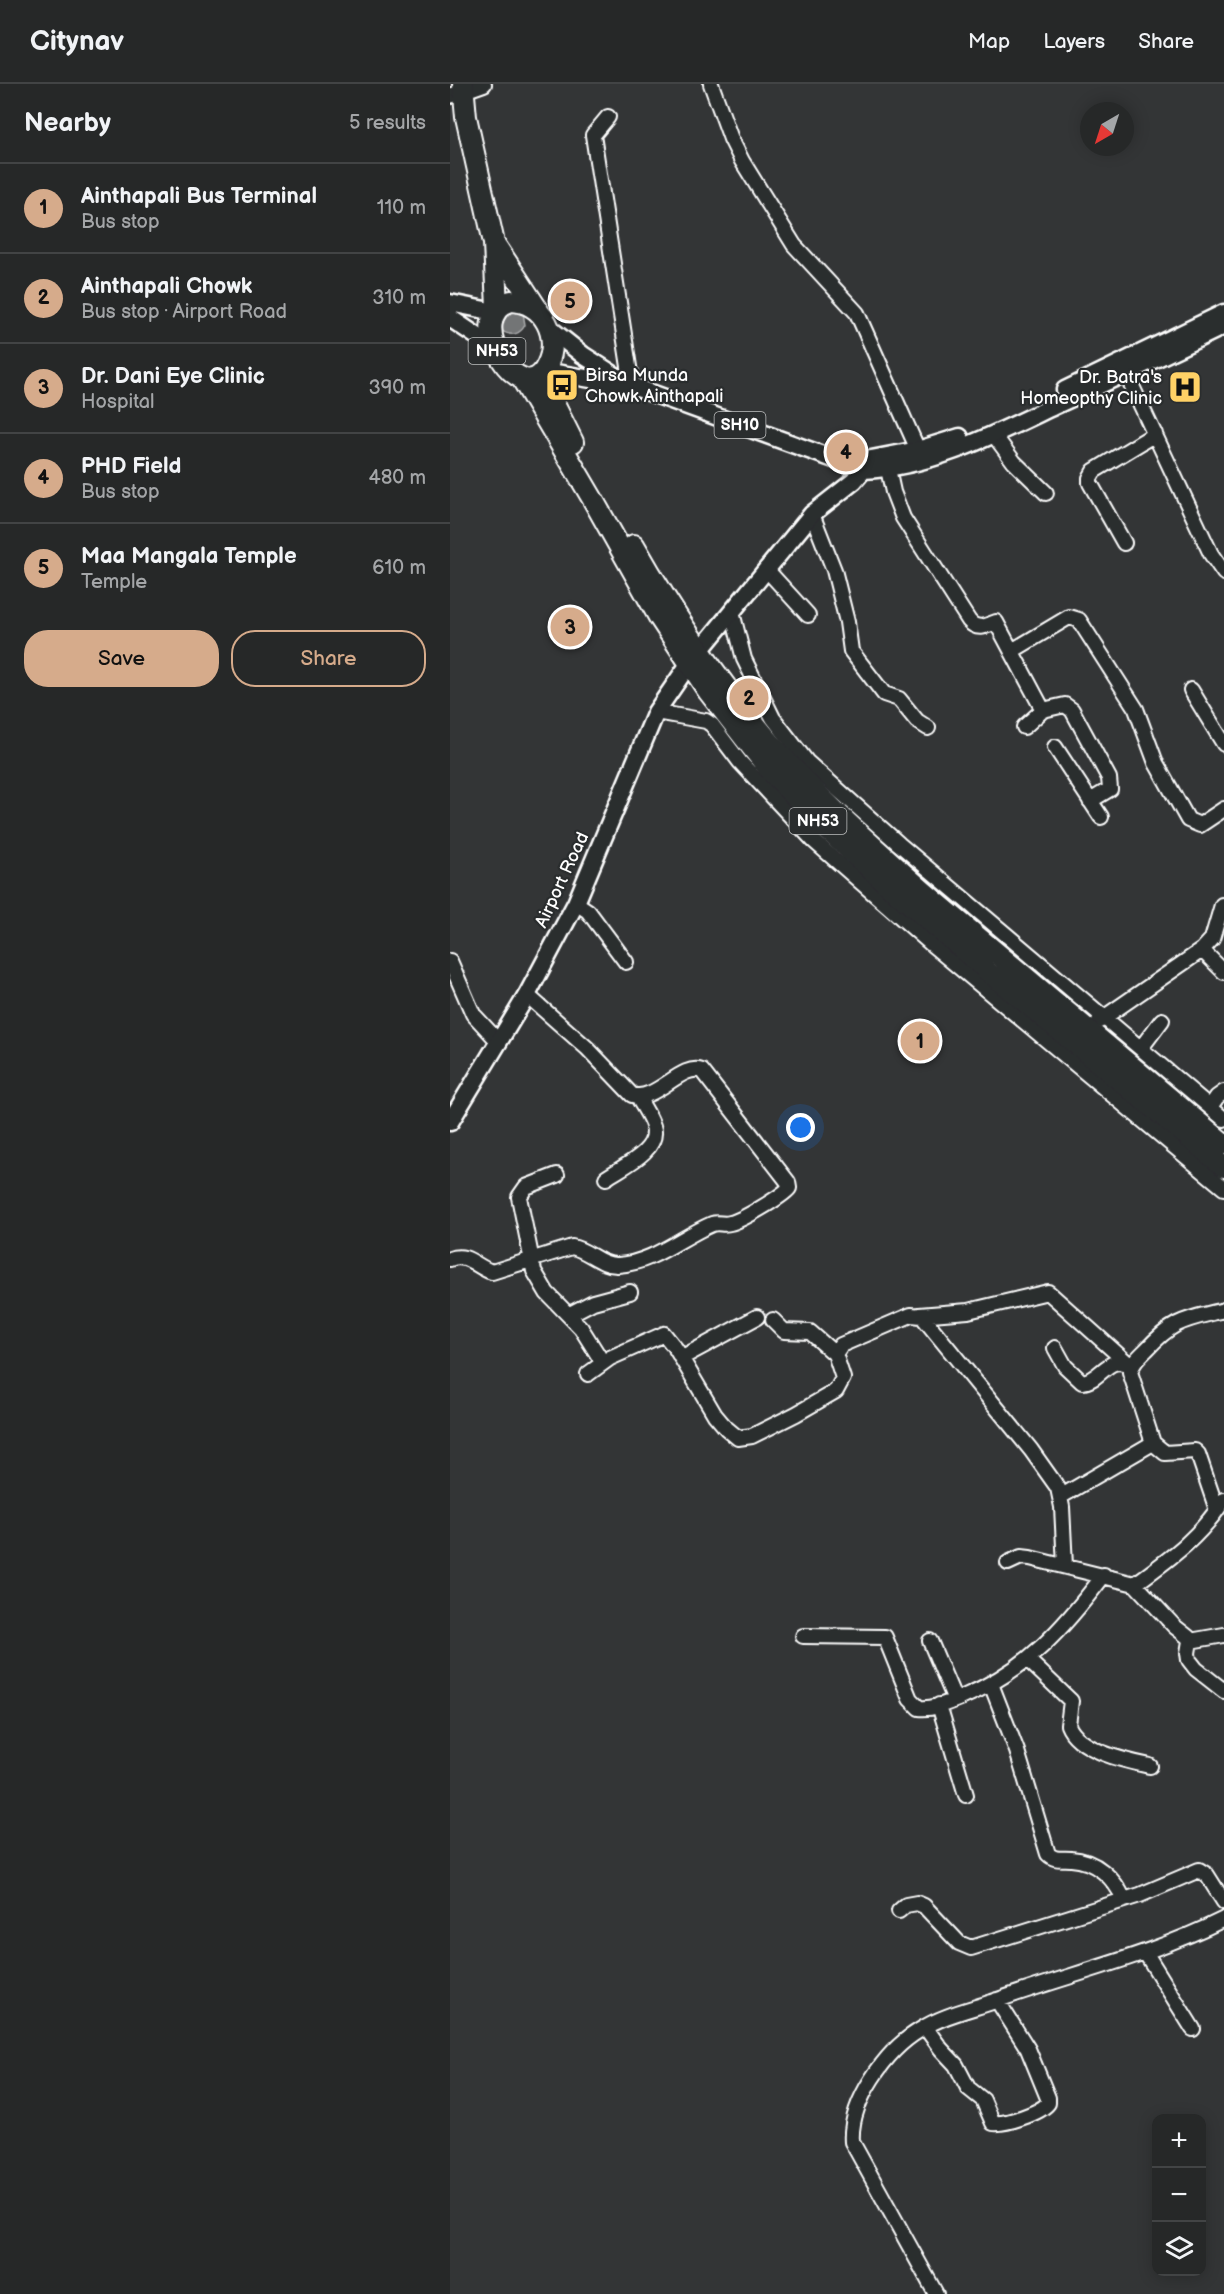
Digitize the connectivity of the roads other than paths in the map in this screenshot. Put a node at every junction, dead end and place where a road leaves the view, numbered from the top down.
1 (484, 84) edge
2 (711, 84) edge
3 (459, 91) edge
4 (608, 117) dead end
5 (494, 243) junction
6 (450, 303) edge
7 (496, 310) junction
8 (1224, 313) edge
9 (450, 318) edge
10 (543, 319) junction
11 (1224, 326) edge
12 (496, 349) junction
13 (1123, 368) junction
14 (543, 373) junction
15 (522, 379) junction
16 (633, 387) junction
17 (1155, 434) junction
18 (994, 435) junction
19 (918, 450) junction
20 (868, 464) junction
21 (888, 469) junction
22 (1046, 493) dead end
23 (812, 514) junction
24 (1124, 543) dead end
25 (1217, 551) edge
26 (766, 569) junction
27 (1224, 573) edge
28 (732, 612) junction
29 (808, 615) dead end
30 (1012, 651) junction
31 (694, 657) junction
32 (1191, 690) dead end
33 (1043, 710) junction
34 (656, 712) junction
35 (928, 728) dead end
36 (1024, 728) dead end
37 (1224, 744) edge
38 (1055, 747) dead end
39 (1090, 801) junction
40 (1224, 809) edge
41 (1101, 817) dead end
42 (576, 903) junction
43 (1222, 905) dead end
44 (1202, 950) junction
45 (450, 961) edge
46 (626, 962) dead end
47 (1224, 972) edge
48 (527, 995) junction
49 (1105, 1017) junction
50 (1162, 1020) dead end
51 (498, 1041) junction
52 (1073, 1041) junction
53 (1141, 1048) junction
54 (1224, 1092) edge
55 (638, 1097) junction
56 (1210, 1107) junction
57 (1224, 1119) edge
58 (450, 1122) edge
59 (1224, 1144) edge
60 (1224, 1167) edge
61 (557, 1175) dead end
62 (606, 1178) dead end
63 (1224, 1188) edge
64 (450, 1259) edge
65 (530, 1259) junction
66 (630, 1292) dead end
67 (1224, 1310) edge
68 (570, 1314) junction
69 (919, 1315) junction
70 (757, 1317) dead end
71 (773, 1320) dead end
72 (1055, 1348) dead end
73 (835, 1354) junction
74 (681, 1358) junction
75 (603, 1363) junction
76 (1132, 1367) junction
77 (588, 1374) dead end
78 (1154, 1443) junction
79 (1060, 1497) junction
80 (1220, 1505) edge
81 (1008, 1563) dead end
82 (1065, 1566) junction
83 (1104, 1575) junction
84 (1136, 1584) junction
85 (1224, 1635) edge
86 (803, 1636) dead end
87 (930, 1641) dead end
88 (1190, 1641) junction
89 (1027, 1659) junction
90 (991, 1684) junction
91 (1224, 1691) edge
92 (955, 1700) junction
93 (939, 1705) junction
94 (1150, 1766) dead end
95 (966, 1795) dead end
96 (1124, 1900) junction
97 (1224, 1902) edge
98 (899, 1911) dead end
99 (1224, 1918) edge
100 (1144, 1952) junction
101 (997, 2000) junction
102 (925, 2026) junction
103 (1193, 2029) dead end
104 (936, 2294) edge

1 - 3 street
2 - 19 street
3 - 5 highway, NH53
4 - 16 street
5 - 7 highway, NH53
5 - 10 highway, NH53
6 - 7 main road
7 - 10 highway
7 - 12 highway, NH53
8 - 13 main road, SH10
9 - 12 main road
10 - 14 highway, NH53
10 - 16 main road, SH10
11 - 13 main road, SH10
12 - 15 highway, NH53
13 - 17 street
13 - 18 main road, SH10
13 - 19 main road, SH10
14 - 15 highway, NH53
14 - 16 main road, SH10
14 - 31 highway, NH53
15 - 31 highway, NH53
16 - 20 main road, SH10
17 - 24 street
17 - 25 street
18 - 21 main road, SH10
18 - 22 street
19 - 20 main road, SH10
20 - 21 main road, SH10
20 - 23 main road, Airport Road
21 - 30 street
23 - 26 main road, Airport Road
23 - 35 street
25 - 27 street
26 - 28 main road, Airport Road
26 - 29 street
28 - 31 main road, Airport Road
28 - 49 street
30 - 33 street
30 - 40 street
31 - 34 main road, Airport Road
31 - 52 highway, NH53
32 - 37 street
33 - 36 street
33 - 39 street
34 - 42 main road, Airport Road
34 - 52 street
38 - 39 street
39 - 41 street
42 - 46 street
42 - 48 main road, Airport Road
43 - 44 street
44 - 47 street
44 - 49 street
45 - 51 street
48 - 51 main road, Airport Road
48 - 55 street
49 - 52 street
49 - 53 street
50 - 53 street
51 - 58 main road, Airport Road
52 - 59 highway, NH53
52 - 60 highway, NH53
52 - 63 street
53 - 56 street
54 - 56 street
55 - 62 street
55 - 65 street
56 - 57 street
61 - 65 street
64 - 65 street
65 - 68 street
66 - 68 street
67 - 76 street
68 - 75 street
69 - 73 street
69 - 76 street
69 - 79 street
70 - 74 street
71 - 73 street
72 - 76 street
73 - 74 street
74 - 75 street
75 - 77 street
76 - 78 street
78 - 79 street
78 - 80 street
79 - 82 street
80 - 84 street
81 - 82 street
82 - 83 street
83 - 84 street
83 - 89 street
84 - 88 street
85 - 88 street
86 - 93 street
87 - 92 street
88 - 91 street
89 - 90 street
89 - 94 street
90 - 92 street
90 - 96 street
92 - 93 street
93 - 95 street
96 - 97 street
96 - 98 street
99 - 100 street
100 - 101 street
100 - 103 street
101 - 102 street
101 - 102 street
102 - 104 street

